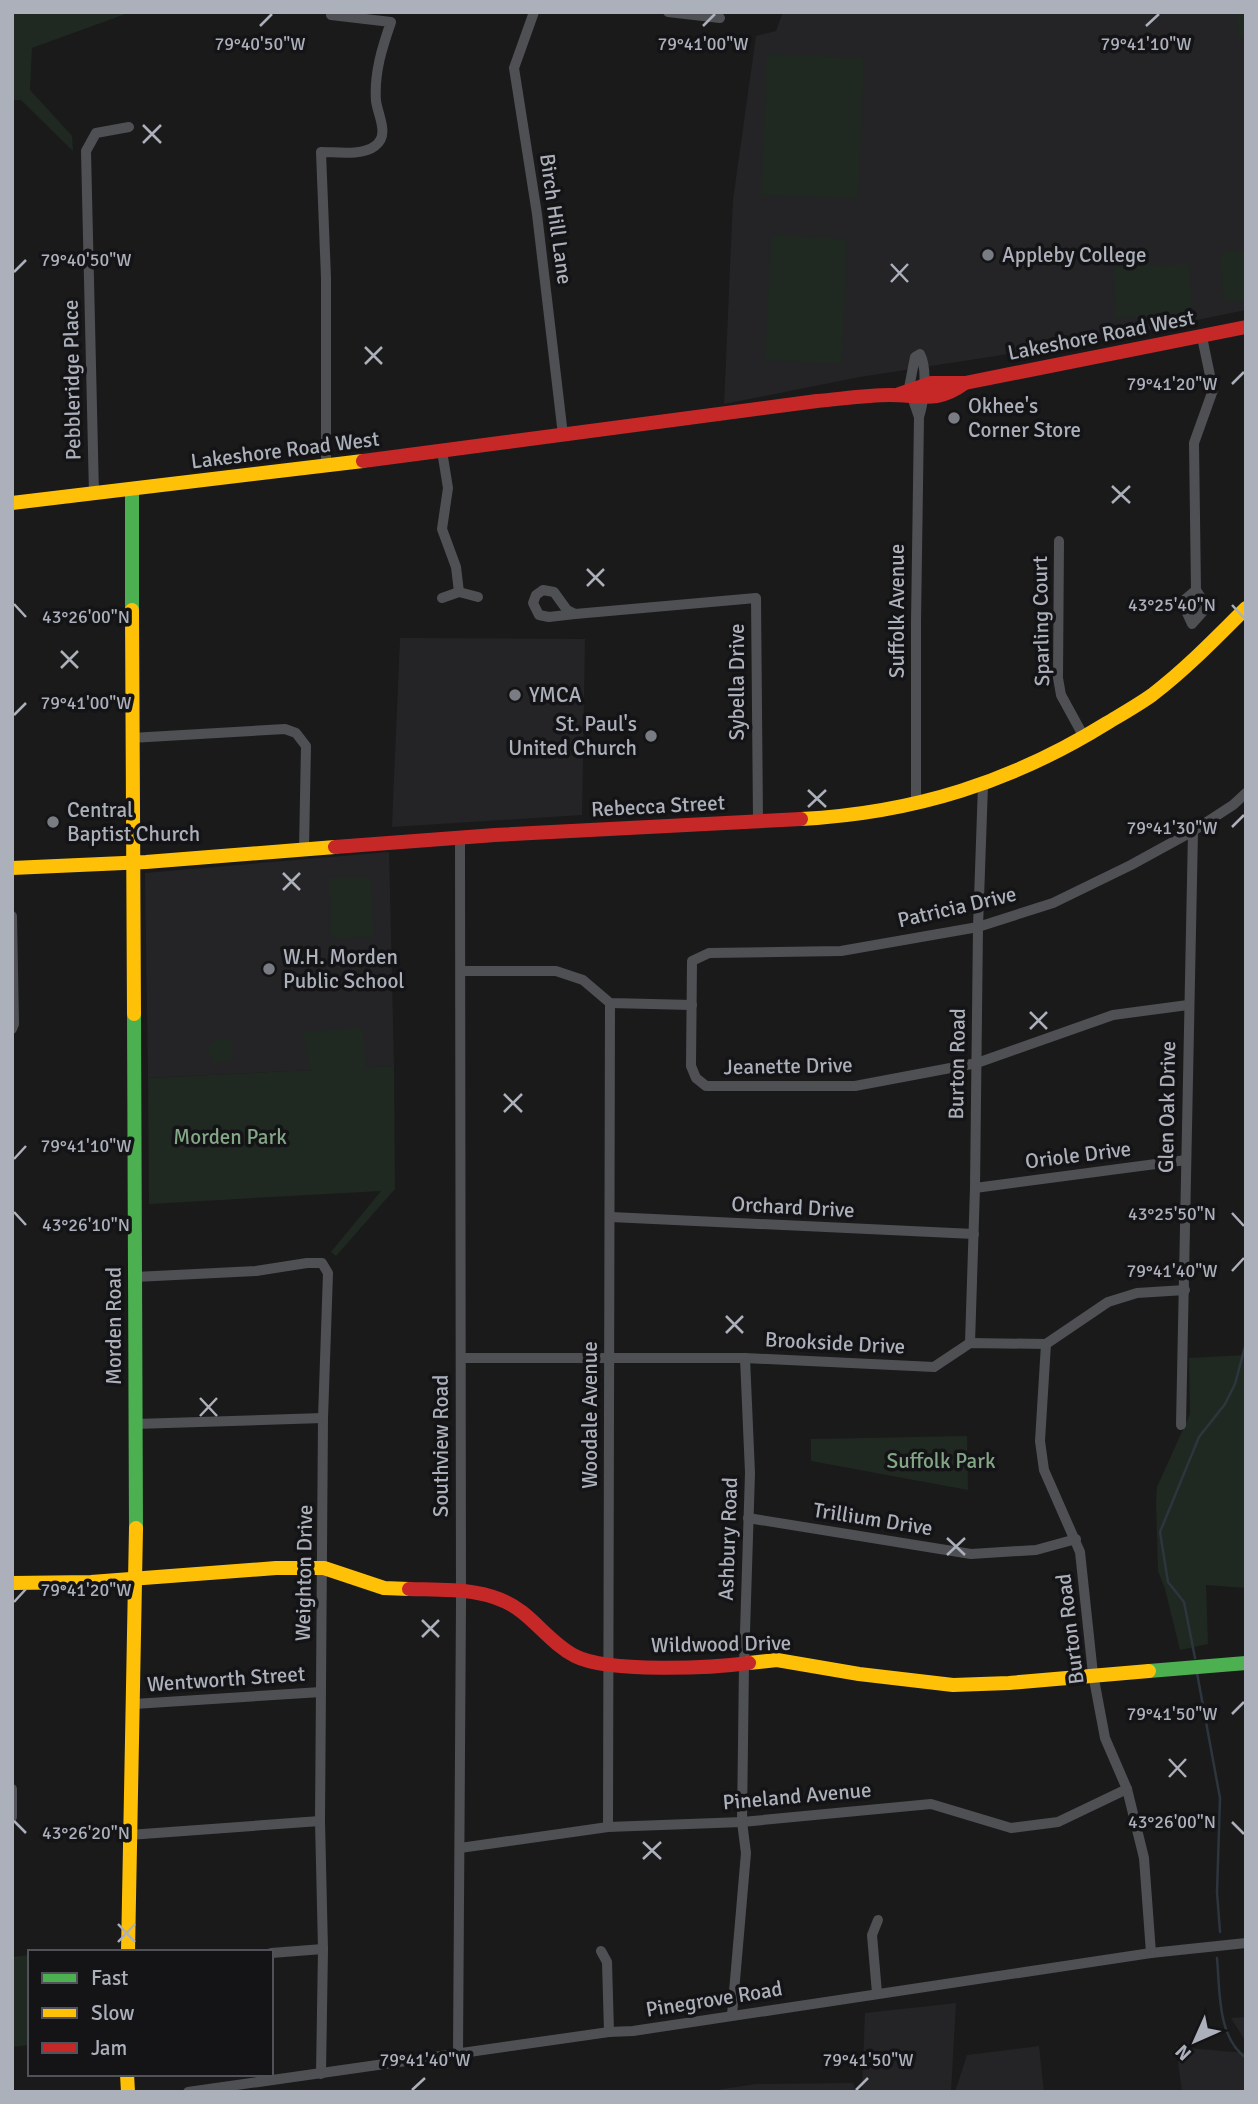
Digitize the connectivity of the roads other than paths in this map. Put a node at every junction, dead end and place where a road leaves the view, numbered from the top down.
1 (534, 12) edge
2 (668, 12) edge
3 (331, 15) dead end
4 (392, 17) edge
5 (720, 18) dead end
6 (129, 127) dead end
7 (1246, 327) edge
8 (1202, 337) junction
9 (913, 393) junction
10 (563, 435) junction
11 (442, 451) junction
12 (326, 466) junction
13 (132, 491) junction
14 (94, 494) junction
15 (12, 503) edge
16 (1059, 541) dead end
17 (1196, 590) dead end
18 (459, 592) junction
19 (478, 597) dead end
20 (442, 598) dead end
21 (1246, 608) edge
22 (575, 614) dead end
23 (1084, 737) junction
24 (131, 738) junction
25 (983, 785) junction
26 (1246, 793) edge
27 (916, 805) junction
28 (758, 821) junction
29 (1194, 831) junction
30 (460, 839) junction
31 (304, 849) junction
32 (132, 862) junction
33 (12, 868) edge
34 (12, 916) edge
35 (978, 927) junction
36 (461, 971) junction
37 (610, 1003) junction
38 (692, 1005) junction
39 (1188, 1005) junction
40 (12, 1029) edge
41 (977, 1063) junction
42 (1186, 1160) junction
43 (975, 1188) junction
44 (611, 1217) junction
45 (974, 1234) junction
46 (135, 1277) junction
47 (1185, 1290) junction
48 (970, 1343) junction
49 (1046, 1344) junction
50 (461, 1358) junction
51 (610, 1358) junction
52 (745, 1358) junction
53 (323, 1418) junction
54 (135, 1424) junction
55 (1181, 1425) dead end
56 (748, 1518) junction
57 (1076, 1539) junction
58 (324, 1568) junction
59 (136, 1577) junction
60 (12, 1583) edge
61 (461, 1590) junction
62 (1246, 1663) edge
63 (744, 1664) junction
64 (608, 1665) junction
65 (1093, 1674) junction
66 (321, 1692) junction
67 (134, 1704) junction
68 (12, 1789) edge
69 (1127, 1789) junction
70 (12, 1817) edge
71 (320, 1821) junction
72 (742, 1822) junction
73 (608, 1827) junction
74 (129, 1835) junction
75 (460, 1847) junction
76 (878, 1920) dead end
77 (1246, 1943) edge
78 (323, 1949) junction
79 (128, 1950) edge
80 (601, 1951) dead end
81 (273, 1953) edge
82 (1151, 1953) junction
83 (877, 1993) junction
84 (732, 2015) junction
85 (609, 2032) junction
86 (458, 2053) junction
87 (321, 2074) junction
88 (188, 2092) edge

1 - 10 street, Birch Hill Lane
2 - 5 street
3 - 4 street
4 - 12 street
6 - 14 street, Pebbleridge Place
7 - 8 street, Lakeshore Road West
8 - 9 street, Lakeshore Road West
8 - 17 street
9 - 10 street, Lakeshore Road West
9 - 27 street, Suffolk Avenue
10 - 11 street, Lakeshore Road West
11 - 12 street, Lakeshore Road West
11 - 18 street
12 - 13 street, Lakeshore Road West
13 - 14 street, Lakeshore Road West
13 - 24 street, Morden Road
14 - 15 street, Lakeshore Road West
16 - 23 street, Sparling Court
18 - 19 street
18 - 20 street
21 - 23 street, Rebecca Street
22 - 28 street, Sybella Drive
23 - 25 street, Rebecca Street
24 - 31 street
24 - 32 street, Morden Road
25 - 27 street, Rebecca Street
25 - 35 street, Burton Road
26 - 29 street, Patricia Drive
27 - 28 street, Rebecca Street
28 - 30 street, Rebecca Street
29 - 35 street, Patricia Drive
29 - 39 street, Glen Oak Drive
30 - 31 street, Rebecca Street
30 - 36 street, Southview Road
31 - 32 street, Rebecca Street
32 - 33 street, Rebecca Street
32 - 46 street, Morden Road
34 - 40 street
35 - 38 street, Patricia Drive
35 - 41 street, Burton Road
36 - 37 street
36 - 50 street, Southview Road
37 - 38 street
37 - 44 street, Woodale Avenue
38 - 41 street, Jeanette Drive
39 - 41 street, Jeanette Drive
39 - 42 street, Glen Oak Drive
41 - 43 street, Burton Road
42 - 43 street, Oriole Drive
42 - 47 street, Glen Oak Drive
43 - 45 street, Burton Road
44 - 45 street, Orchard Drive
44 - 51 street, Woodale Avenue
45 - 48 street, Burton Road
46 - 53 street, Weighton Drive
46 - 54 street, Morden Road
47 - 49 street
47 - 55 street, Glen Oak Drive
48 - 49 street
48 - 52 street, Brookside Drive
49 - 57 street, Burton Road
50 - 51 street, Brookside Drive
50 - 61 street, Southview Road
51 - 52 street, Brookside Drive
51 - 64 street, Woodale Avenue
52 - 56 street, Ashbury Road
53 - 54 street
53 - 58 street, Weighton Drive
54 - 59 street, Morden Road
56 - 57 street, Trillium Drive
56 - 63 street, Ashbury Road
57 - 65 street, Burton Road
58 - 59 street, Wildwood Drive
58 - 61 street, Wildwood Drive
58 - 66 street, Weighton Drive
59 - 60 street, Wildwood Drive
59 - 67 street, Morden Road
61 - 64 street, Wildwood Drive
61 - 75 street, Southview Road
62 - 65 street, Wildwood Drive
63 - 64 street, Wildwood Drive
63 - 65 street, Wildwood Drive
63 - 72 street, Ashbury Road
64 - 73 street, Woodale Avenue
65 - 69 street, Burton Road
66 - 67 street, Wentworth Street
66 - 71 street, Weighton Drive
67 - 74 street, Morden Road
68 - 70 street
69 - 72 street, Pineland Avenue
69 - 82 street, Burton Road
71 - 74 street
71 - 78 street, Weighton Drive
72 - 73 street, Pineland Avenue
72 - 84 street, Ashbury Road
73 - 75 street, Pineland Avenue
74 - 79 street, Morden Road
75 - 86 street, Southview Road
76 - 83 street
77 - 82 street, Pinegrove Road
78 - 81 street
78 - 87 street, Weighton Drive
80 - 85 street
82 - 83 street, Pinegrove Road
83 - 84 street, Pinegrove Road
84 - 85 street, Pinegrove Road
85 - 86 street, Pinegrove Road
86 - 87 street, Pinegrove Road
87 - 88 street, Pinegrove Road

